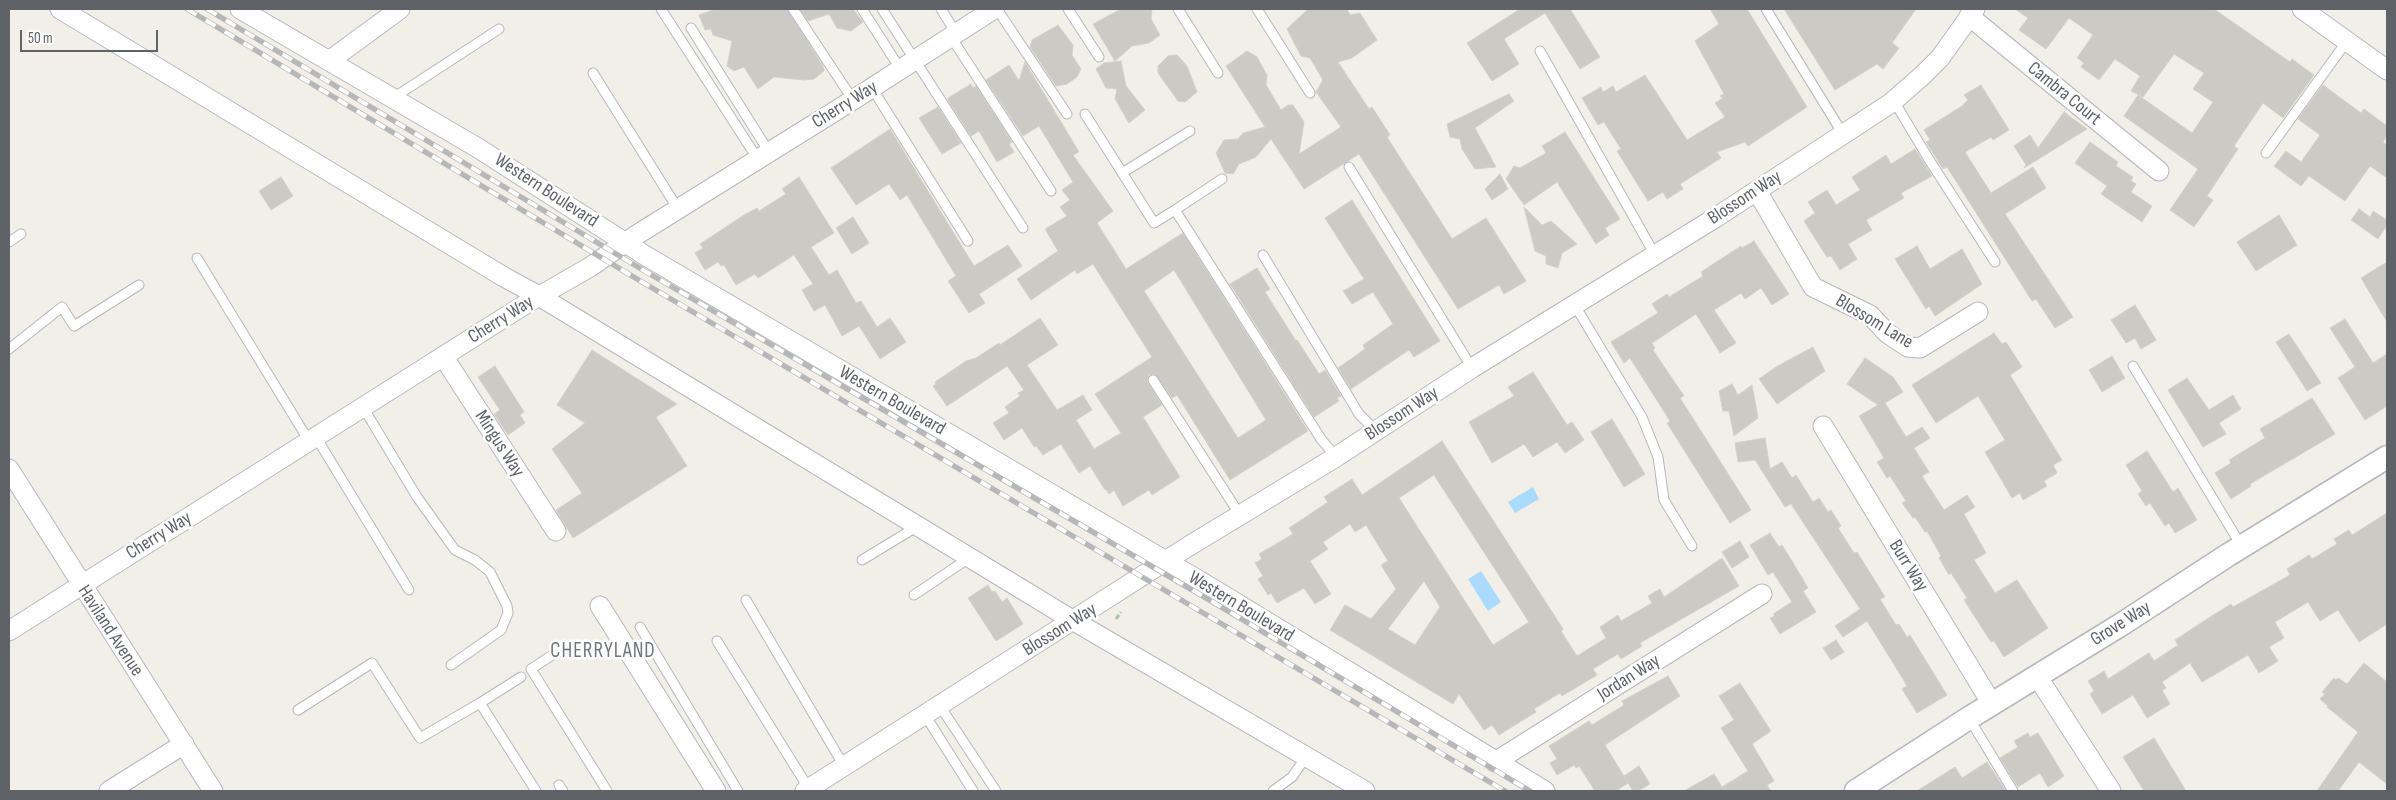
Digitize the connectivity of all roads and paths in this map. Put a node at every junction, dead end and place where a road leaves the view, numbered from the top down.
1 (60, 9) edge
2 (240, 9) edge
3 (400, 9) edge
4 (661, 9) edge
5 (793, 9) edge
6 (862, 9) edge
7 (882, 9) edge
8 (941, 9) edge
9 (996, 9) edge
10 (1068, 9) edge
11 (1178, 9) edge
12 (1258, 9) edge
13 (1766, 9) edge
14 (2302, 9) edge
15 (1967, 11) edge
16 (691, 28) dead end
17 (499, 29) dead end
18 (953, 35) junction
19 (2347, 41) junction
20 (1540, 51) dead end
21 (1099, 58) dead end
22 (329, 61) junction
23 (908, 65) junction
24 (2387, 70) edge
25 (593, 73) dead end
26 (1218, 73) dead end
27 (872, 88) junction
28 (1310, 93) dead end
29 (393, 98) junction
30 (853, 100) junction
31 (1894, 101) junction
32 (1067, 114) dead end
33 (1085, 114) dead end
34 (1190, 131) dead end
35 (1843, 134) junction
36 (2266, 153) dead end
37 (763, 155) junction
38 (1349, 166) dead end
39 (2159, 171) dead end
40 (1122, 173) junction
41 (1222, 179) dead end
42 (1052, 190) dead end
43 (1757, 191) junction
44 (678, 209) junction
45 (1175, 210) junction
46 (1023, 228) dead end
47 (21, 234) dead end
48 (968, 241) dead end
49 (9, 242) edge
50 (625, 242) junction
51 (1655, 254) junction
52 (1263, 255) dead end
53 (197, 258) dead end
54 (1995, 262) dead end
55 (139, 285) dead end
56 (539, 296) junction
57 (1574, 304) junction
58 (1978, 312) dead end
59 (9, 349) edge
60 (443, 356) junction
61 (2133, 366) dead end
62 (1472, 368) junction
63 (1153, 380) dead end
64 (363, 407) junction
65 (1823, 426) dead end
66 (1376, 431) junction
67 (312, 439) junction
68 (1336, 457) junction
69 (2387, 457) edge
70 (9, 469) edge
71 (1240, 515) junction
72 (918, 526) junction
73 (556, 531) dead end
74 (1692, 546) dead end
75 (2242, 547) junction
76 (970, 557) junction
77 (862, 560) dead end
78 (1166, 561) junction
79 (81, 585) junction
80 (409, 590) dead end
81 (1762, 594) dead end
82 (914, 595) dead end
83 (746, 600) dead end
84 (600, 606) dead end
85 (1074, 621) junction
86 (640, 627) dead end
87 (9, 631) edge
88 (717, 640) dead end
89 (563, 648) dead end
90 (451, 665) dead end
91 (2037, 676) junction
92 (520, 677) dead end
93 (480, 703) junction
94 (1992, 704) junction
95 (298, 710) dead end
96 (933, 711) junction
97 (1969, 718) junction
98 (184, 744) junction
99 (1306, 757) junction
100 (1495, 762) junction
101 (844, 767) junction
102 (807, 790) edge
103 (109, 791) edge
104 (213, 791) edge
105 (536, 791) edge
106 (607, 791) edge
107 (716, 791) edge
108 (738, 791) edge
109 (973, 791) edge
110 (996, 791) edge
111 (1273, 791) edge
112 (1365, 791) edge
113 (1545, 791) edge
114 (1856, 791) edge
115 (2013, 791) edge
116 (2111, 791) edge

1 - 56 street
2 - 22 street, Western Boulevard
3 - 22 street
4 - 37 lane
5 - 30 lane
6 - 23 lane
7 - 23 lane
8 - 18 lane
9 - 18 street, Cherry Way
9 - 32 lane
10 - 21 lane
11 - 26 lane
12 - 28 lane
13 - 35 lane
14 - 19 street
15 - 31 street, Blossom Way
15 - 39 street, Cambra Court
16 - 37 lane
17 - 29 lane
18 - 23 street, Cherry Way
18 - 42 lane
19 - 24 street
19 - 36 lane
20 - 51 lane
22 - 29 street, Western Boulevard
23 - 27 street, Cherry Way
23 - 46 lane
25 - 44 lane
27 - 30 street, Cherry Way
27 - 48 lane
29 - 50 street, Western Boulevard
30 - 37 street, Cherry Way
31 - 35 street, Blossom Way
31 - 54 lane
33 - 40 lane
34 - 40 lane
35 - 43 street, Blossom Way
37 - 44 street, Cherry Way
38 - 62 lane
40 - 45 lane
41 - 45 lane
43 - 51 street, Blossom Way
43 - 58 street, Blossom Lane
44 - 50 street, Cherry Way
45 - 68 lane
47 - 49 lane
50 - 56 street, Cherry Way
50 - 78 street, Western Boulevard
51 - 57 street, Blossom Way
52 - 66 lane
53 - 67 lane
55 - 59 lane
56 - 60 street, Cherry Way
56 - 72 street
57 - 62 street, Blossom Way
57 - 74 lane
60 - 64 street, Cherry Way
60 - 73 street, Mingus Way
61 - 75 lane
62 - 66 street, Blossom Way
63 - 71 lane
64 - 67 street, Cherry Way
64 - 90 lane
65 - 94 street, Burr Way
66 - 68 street, Blossom Way
67 - 79 street, Cherry Way
67 - 80 lane
68 - 71 street, Blossom Way
69 - 75 street, Grove Way
70 - 79 street, Haviland Avenue
71 - 78 street, Blossom Way
72 - 76 street
72 - 77 lane
75 - 91 street, Grove Way
76 - 82 lane
76 - 85 street
78 - 85 street, Blossom Way
78 - 100 street, Western Boulevard
79 - 87 street, Cherry Way
79 - 98 street, Haviland Avenue
81 - 100 street, Jordan Way
83 - 101 lane
84 - 107 street
85 - 96 street, Blossom Way
85 - 99 street
86 - 108 lane
88 - 102 lane
89 - 106 lane
91 - 94 street, Grove Way
91 - 116 street
92 - 93 lane
93 - 95 lane
93 - 105 lane
94 - 97 street, Grove Way
96 - 101 street, Blossom Way
96 - 109 lane
96 - 110 lane
97 - 114 street, Grove Way
97 - 115 lane
98 - 103 street
98 - 104 street, Haviland Avenue
99 - 111 lane
99 - 112 street
100 - 113 street, Western Boulevard
101 - 102 street, Blossom Way

